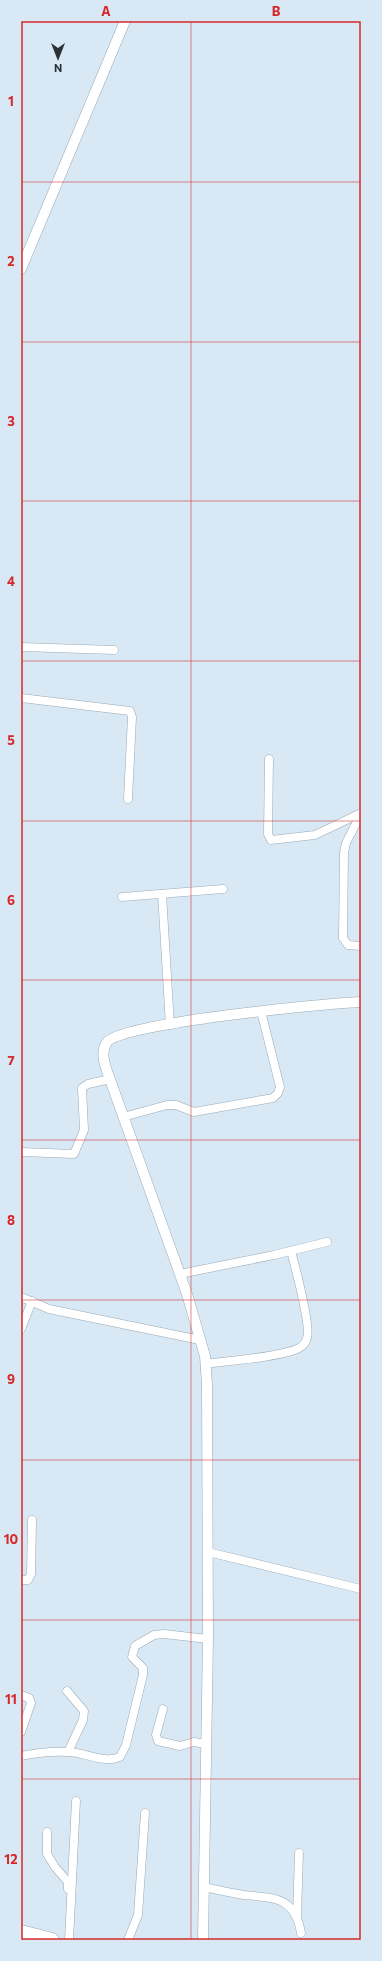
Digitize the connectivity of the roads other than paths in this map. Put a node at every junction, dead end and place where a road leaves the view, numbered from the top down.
1 (125, 21) edge
2 (22, 264) edge
3 (21, 647) edge
4 (114, 650) dead end
5 (21, 698) edge
6 (269, 759) dead end
7 (128, 799) dead end
8 (361, 813) edge
9 (223, 889) dead end
10 (162, 894) junction
11 (122, 897) dead end
12 (361, 946) edge
13 (361, 1002) edge
14 (261, 1011) junction
15 (170, 1024) junction
16 (110, 1079) junction
17 (123, 1117) junction
18 (21, 1152) edge
19 (327, 1242) dead end
20 (291, 1251) junction
21 (180, 1274) junction
22 (21, 1297) edge
23 (32, 1301) junction
24 (21, 1329) edge
25 (200, 1340) junction
26 (205, 1364) junction
27 (32, 1520) dead end
28 (208, 1552) junction
29 (21, 1580) edge
30 (361, 1589) edge
31 (208, 1639) junction
32 (67, 1691) dead end
33 (21, 1694) edge
34 (163, 1709) dead end
35 (21, 1732) edge
36 (206, 1744) junction
37 (68, 1752) junction
38 (21, 1756) edge
39 (76, 1801) dead end
40 (145, 1813) dead end
41 (46, 1832) dead end
42 (299, 1853) dead end
43 (204, 1887) junction
44 (297, 1915) junction
45 (69, 1929) junction
46 (21, 1932) edge
47 (301, 1933) dead end
48 (52, 1940) edge
49 (69, 1940) edge
50 (128, 1940) edge
51 (203, 1940) edge

1 - 2 street
3 - 4 street
5 - 7 street
6 - 8 street
8 - 12 street
9 - 10 street
10 - 11 street
10 - 15 street
13 - 14 street
14 - 15 street
14 - 17 street
15 - 16 street
16 - 17 street
16 - 18 street
17 - 21 street
19 - 20 street
20 - 21 street
20 - 26 street
21 - 25 street
22 - 23 street
23 - 24 street
23 - 25 street
25 - 26 street
26 - 28 street
27 - 29 street
28 - 30 street
28 - 31 street
31 - 36 street
31 - 37 street
32 - 37 street
33 - 35 street
34 - 36 street
36 - 43 street
37 - 38 street
39 - 45 street
40 - 50 street
41 - 45 street
42 - 44 street
43 - 44 street
43 - 51 street
44 - 47 street
45 - 49 street
46 - 48 highway

